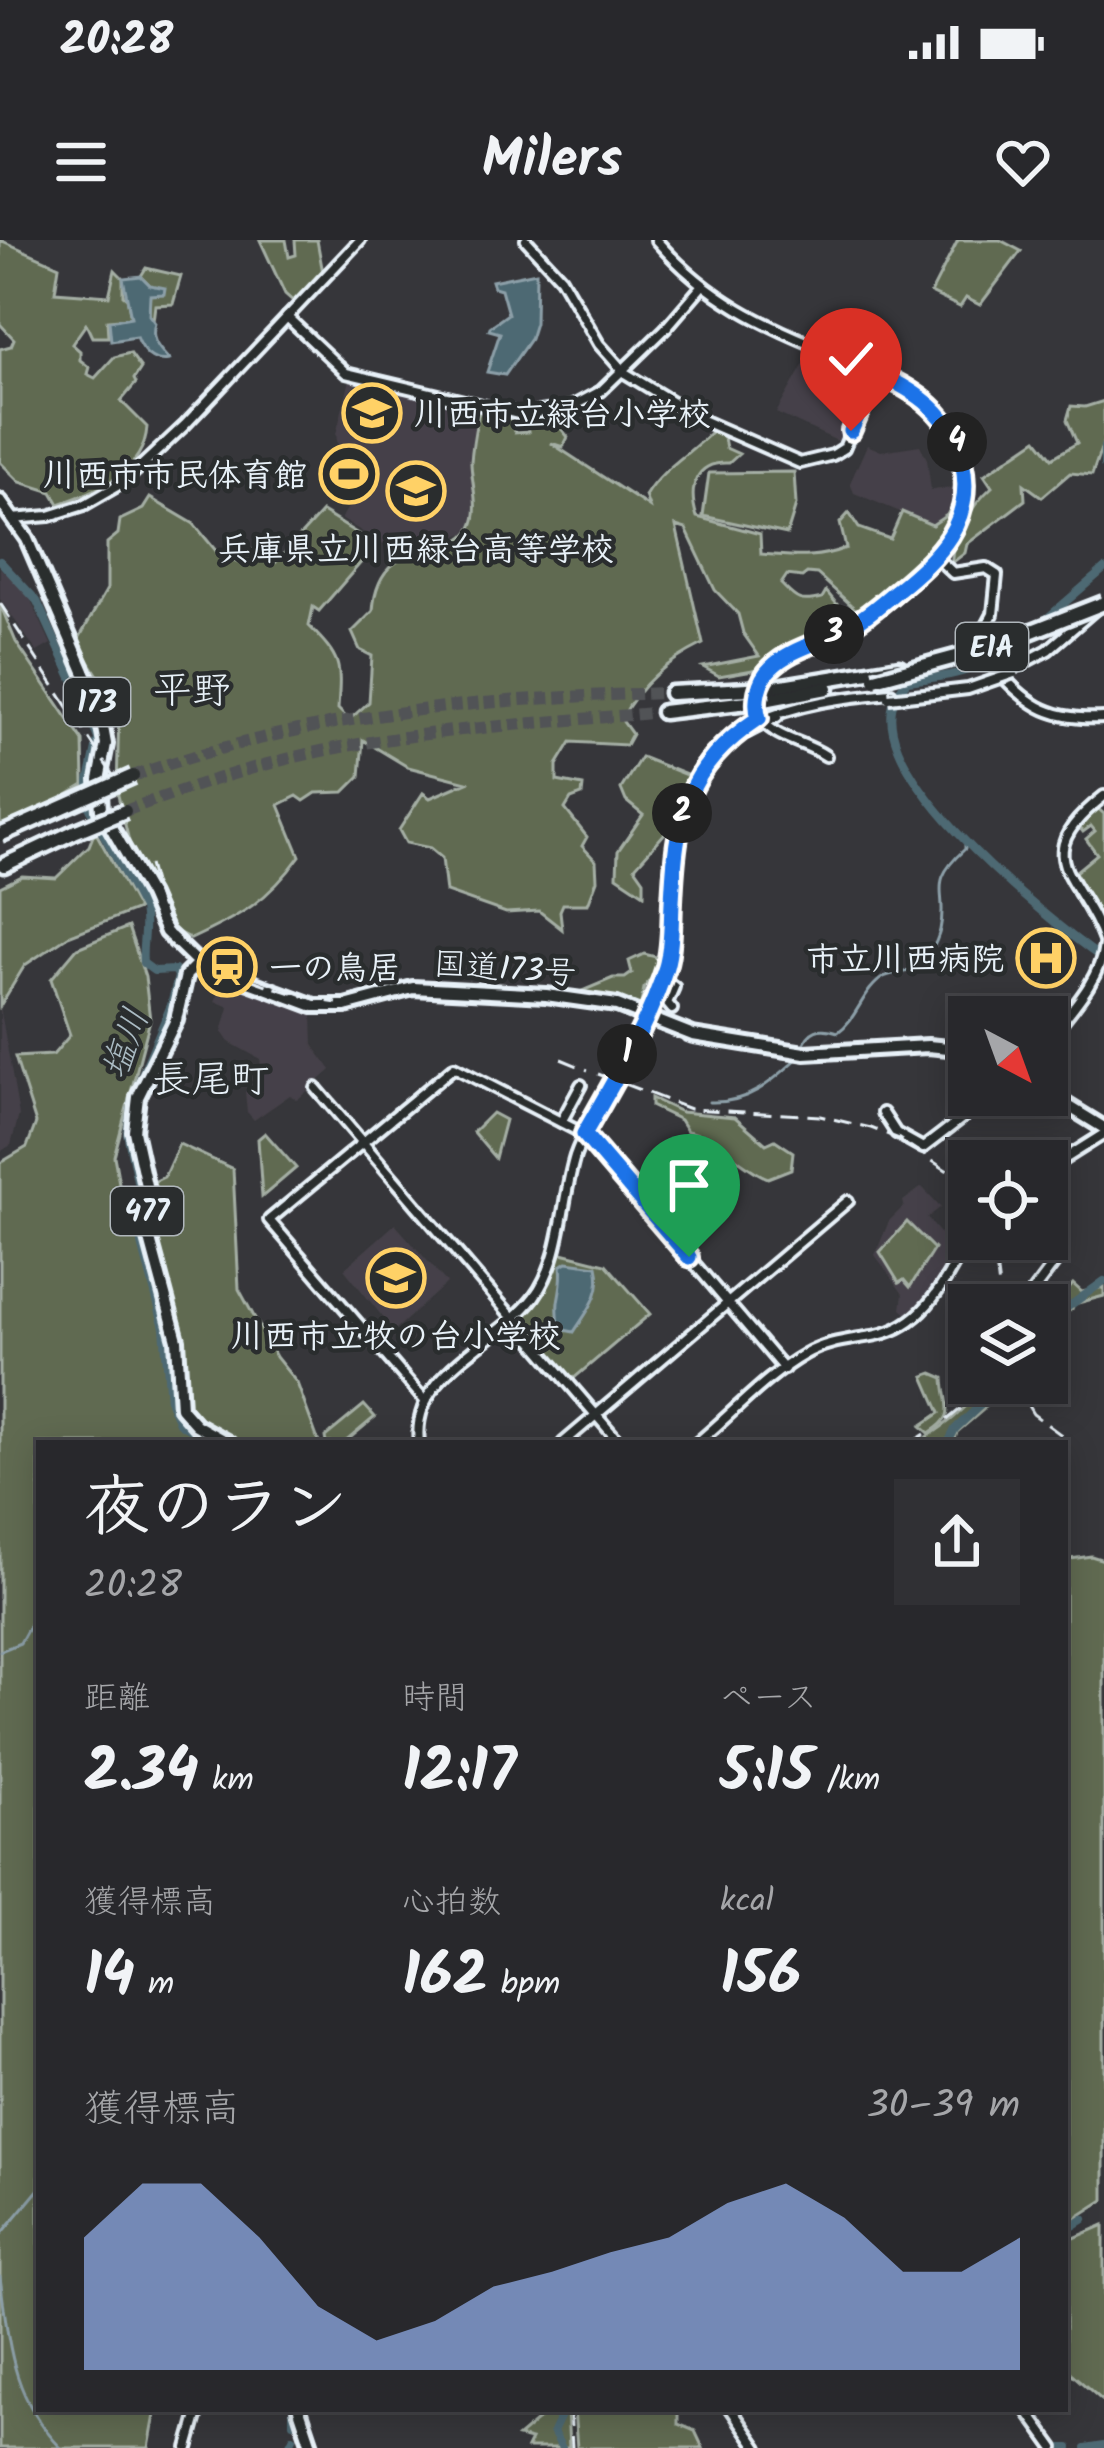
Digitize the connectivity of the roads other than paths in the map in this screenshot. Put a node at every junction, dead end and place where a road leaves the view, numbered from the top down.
1 (360, 240) edge
2 (526, 240) edge
3 (656, 240) edge
4 (702, 286) junction
5 (287, 317) junction
6 (623, 371) junction
7 (876, 373) junction
8 (0, 504) edge
9 (13, 519) junction
10 (936, 557) junction
11 (1104, 601) edge
12 (879, 675) junction
13 (671, 693) tunnel mouth
14 (749, 696) junction
15 (663, 712) tunnel mouth
16 (1104, 718) edge
17 (761, 721) junction
18 (826, 756) dead end
19 (133, 776) tunnel mouth
20 (1104, 796) edge
21 (125, 811) tunnel mouth
22 (0, 835) edge
23 (4, 865) dead end
24 (1104, 944) edge
25 (671, 950) junction
26 (196, 964) junction
27 (666, 981) junction
28 (671, 1009) dead end
29 (1068, 1011) edge
30 (646, 1018) junction
31 (948, 1052) edge
32 (580, 1085) dead end
33 (316, 1088) dead end
34 (1068, 1104) edge
35 (884, 1113) dead end
36 (961, 1116) edge
37 (561, 1122) junction
38 (1104, 1128) edge
39 (584, 1134) junction
40 (362, 1142) junction
41 (1068, 1155) edge
42 (848, 1201) dead end
43 (957, 1260) edge
44 (728, 1303) junction
45 (513, 1318) junction
46 (784, 1369) junction
47 (424, 1401) junction
48 (596, 1415) junction
49 (223, 1440) edge
50 (418, 1440) edge
51 (567, 1440) edge
52 (617, 1440) edge
53 (701, 1440) edge
54 (198, 2412) edge
55 (300, 2412) edge
56 (733, 2412) edge
57 (1028, 2412) edge
58 (188, 2448) edge
59 (313, 2448) edge
60 (758, 2448) edge
61 (1054, 2448) edge

1 - 5 street
2 - 6 street
3 - 4 street
4 - 6 street
4 - 7 street
5 - 6 street
5 - 9 street
6 - 7 street
7 - 10 street
8 - 9 highway, 国道173号 / 173
9 - 26 highway, 国道173号 / 173
10 - 16 street
10 - 17 street
11 - 12 highway, E1A, bridge
11 - 12 highway, E1A, bridge
11 - 17 street, bridge
12 - 14 highway, E1A, bridge
13 - 14 highway, E1A
14 - 15 highway, E1A
17 - 18 street
17 - 25 street
19 - 22 highway, bridge
20 - 24 street
21 - 23 highway, bridge
24 - 29 street
25 - 27 street
25 - 30 street
26 - 30 highway, 国道173号 / 173
26 - 49 highway, 477
27 - 28 street
27 - 30 street
30 - 31 highway, 国道173号 / 173
30 - 39 street, bridge
32 - 37 street
33 - 40 street
34 - 38 highway
35 - 36 street
37 - 39 street
37 - 40 street
38 - 41 street
39 - 44 street
39 - 45 street
40 - 45 street
40 - 47 street
42 - 44 street
43 - 46 street
44 - 46 street
44 - 48 street
45 - 47 street
45 - 48 street
46 - 53 street
47 - 50 street
48 - 51 street
48 - 52 street
54 - 58 street
55 - 59 highway
56 - 60 street
57 - 61 street

